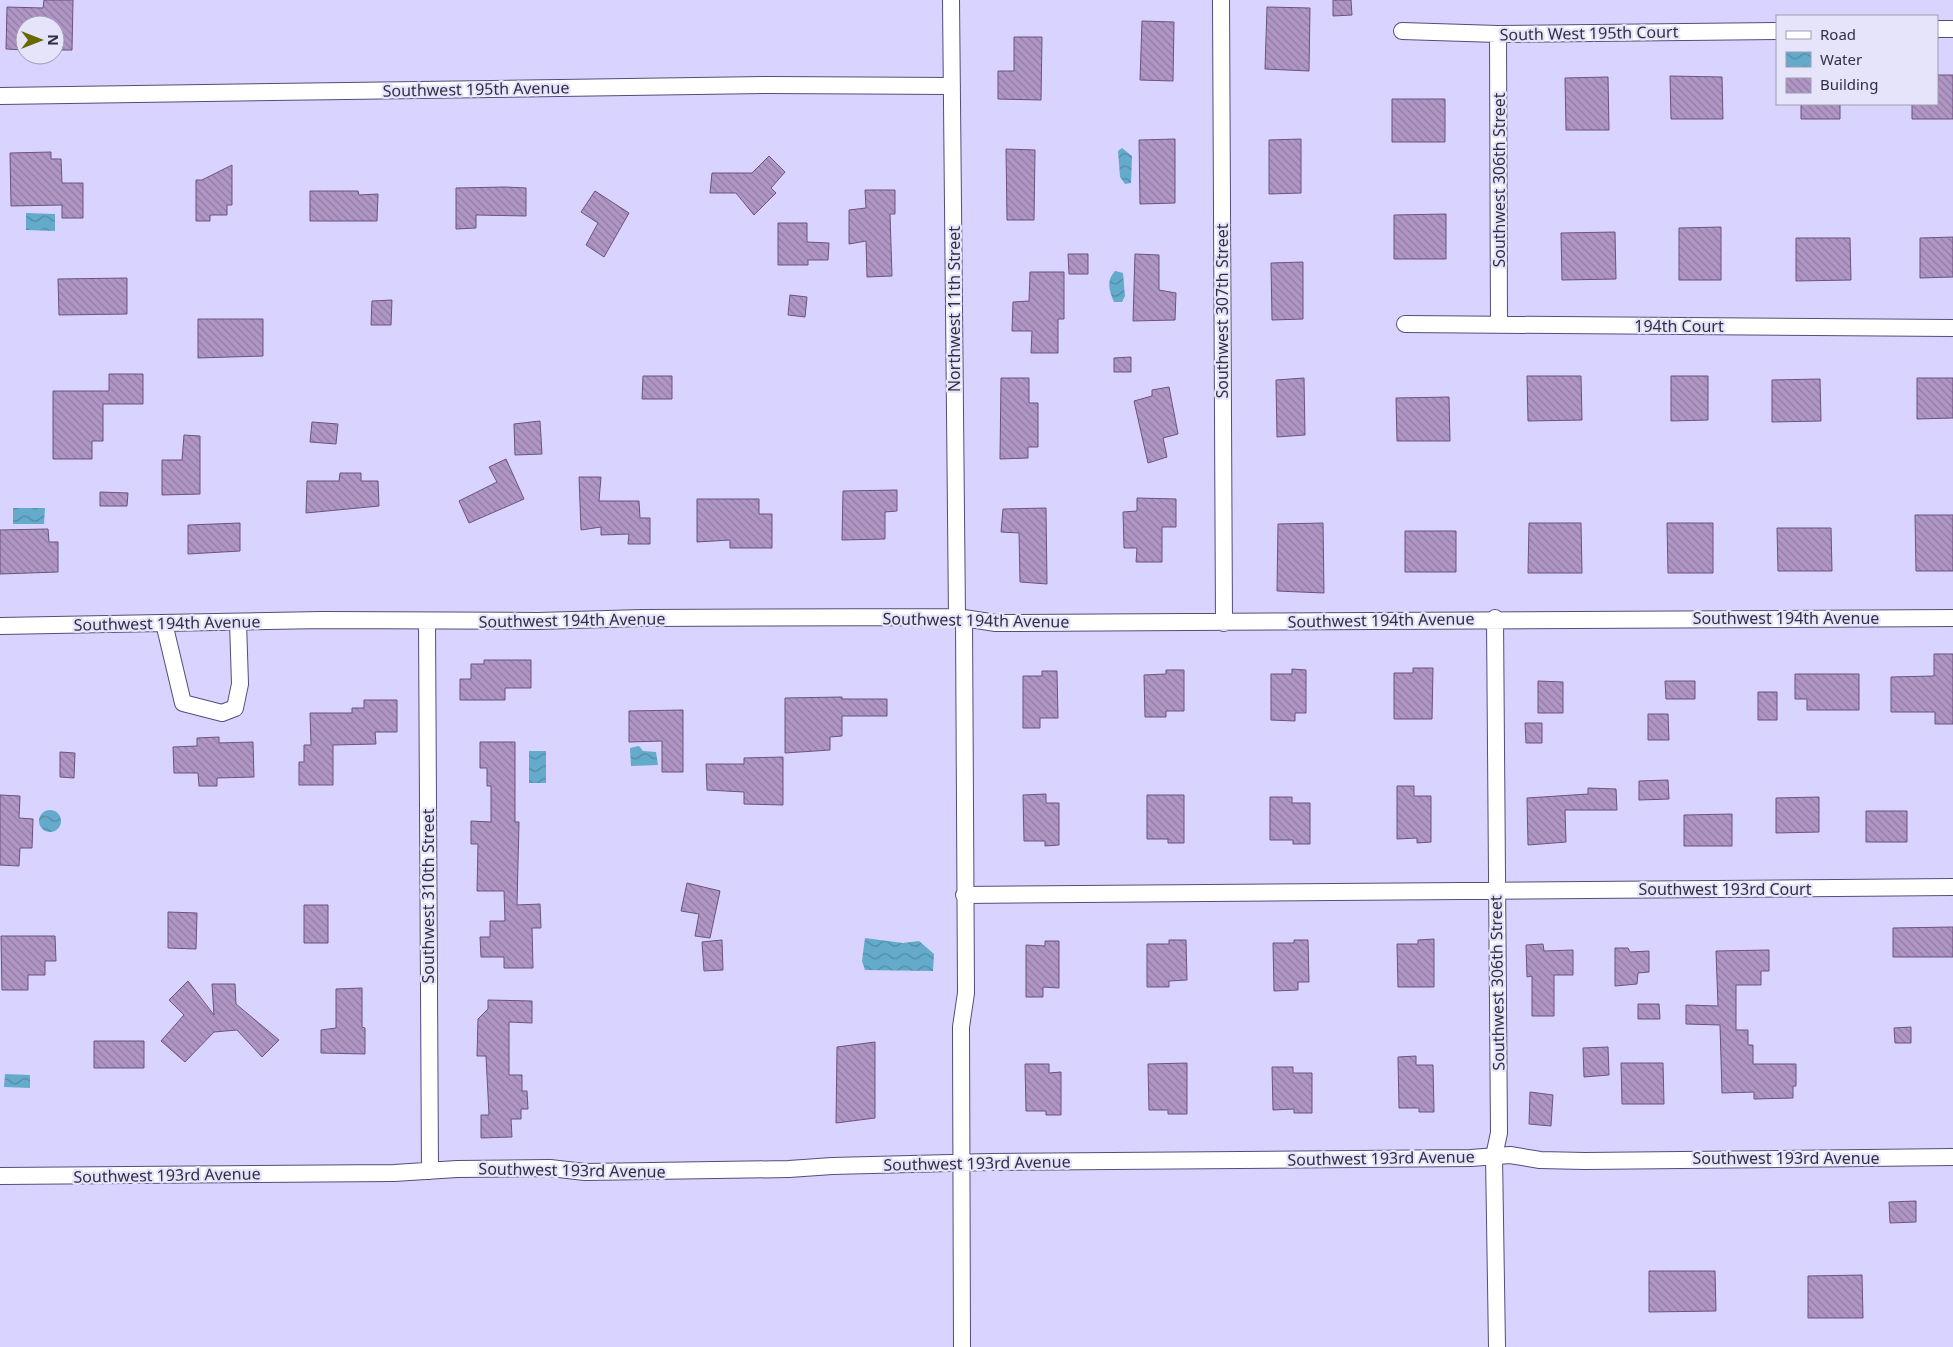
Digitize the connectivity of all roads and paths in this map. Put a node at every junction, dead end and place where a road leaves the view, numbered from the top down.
1 (951, 0) edge
2 (1220, 0) edge
3 (1953, 29) edge
4 (1938, 30) edge
5 (1402, 31) dead end
6 (1776, 31) edge
7 (1498, 34) junction
8 (952, 86) junction
9 (0, 96) edge
10 (1405, 324) dead end
11 (1499, 325) junction
12 (1953, 328) edge
13 (960, 618) junction
14 (1495, 618) junction
15 (1953, 618) edge
16 (427, 621) junction
17 (238, 622) junction
18 (164, 623) junction
19 (1224, 623) junction
20 (0, 626) edge
21 (1953, 888) edge
22 (1496, 890) junction
23 (964, 895) junction
24 (1494, 1156) junction
25 (1953, 1157) edge
26 (961, 1163) junction
27 (430, 1171) junction
28 (0, 1176) edge
29 (962, 1347) edge
30 (1497, 1347) edge

1 - 8 street, Northwest 11th Street
2 - 19 street, Southwest 307th Street
3 - 4 street
5 - 7 street, South West 195th Court
6 - 7 street, South West 195th Court
7 - 11 street, Southwest 306th Street
8 - 9 street, Southwest 195th Avenue
8 - 13 street, Northwest 11th Street
10 - 11 street, 194th Court
11 - 12 street, 194th Court
13 - 16 street, Southwest 194th Avenue
13 - 19 street, Southwest 194th Avenue
13 - 23 street, Northwest 11th Street
14 - 15 street, Southwest 194th Avenue
14 - 19 street, Southwest 194th Avenue
14 - 22 street, Southwest 306th Street
16 - 17 street, Southwest 194th Avenue
16 - 27 street, Southwest 310th Street
17 - 18 street, Southwest 194th Avenue
17 - 18 street
18 - 20 street, Southwest 194th Avenue
21 - 22 street, Southwest 193rd Court
22 - 23 street, Southwest 193rd Court
22 - 24 street, Southwest 306th Street
23 - 26 street, Northwest 11th Street
24 - 25 street, Southwest 193rd Avenue
24 - 26 street, Southwest 193rd Avenue
24 - 30 street, Southwest 306th Street
26 - 27 street, Southwest 193rd Avenue
26 - 29 street, Northwest 11th Street
27 - 28 street, Southwest 193rd Avenue

